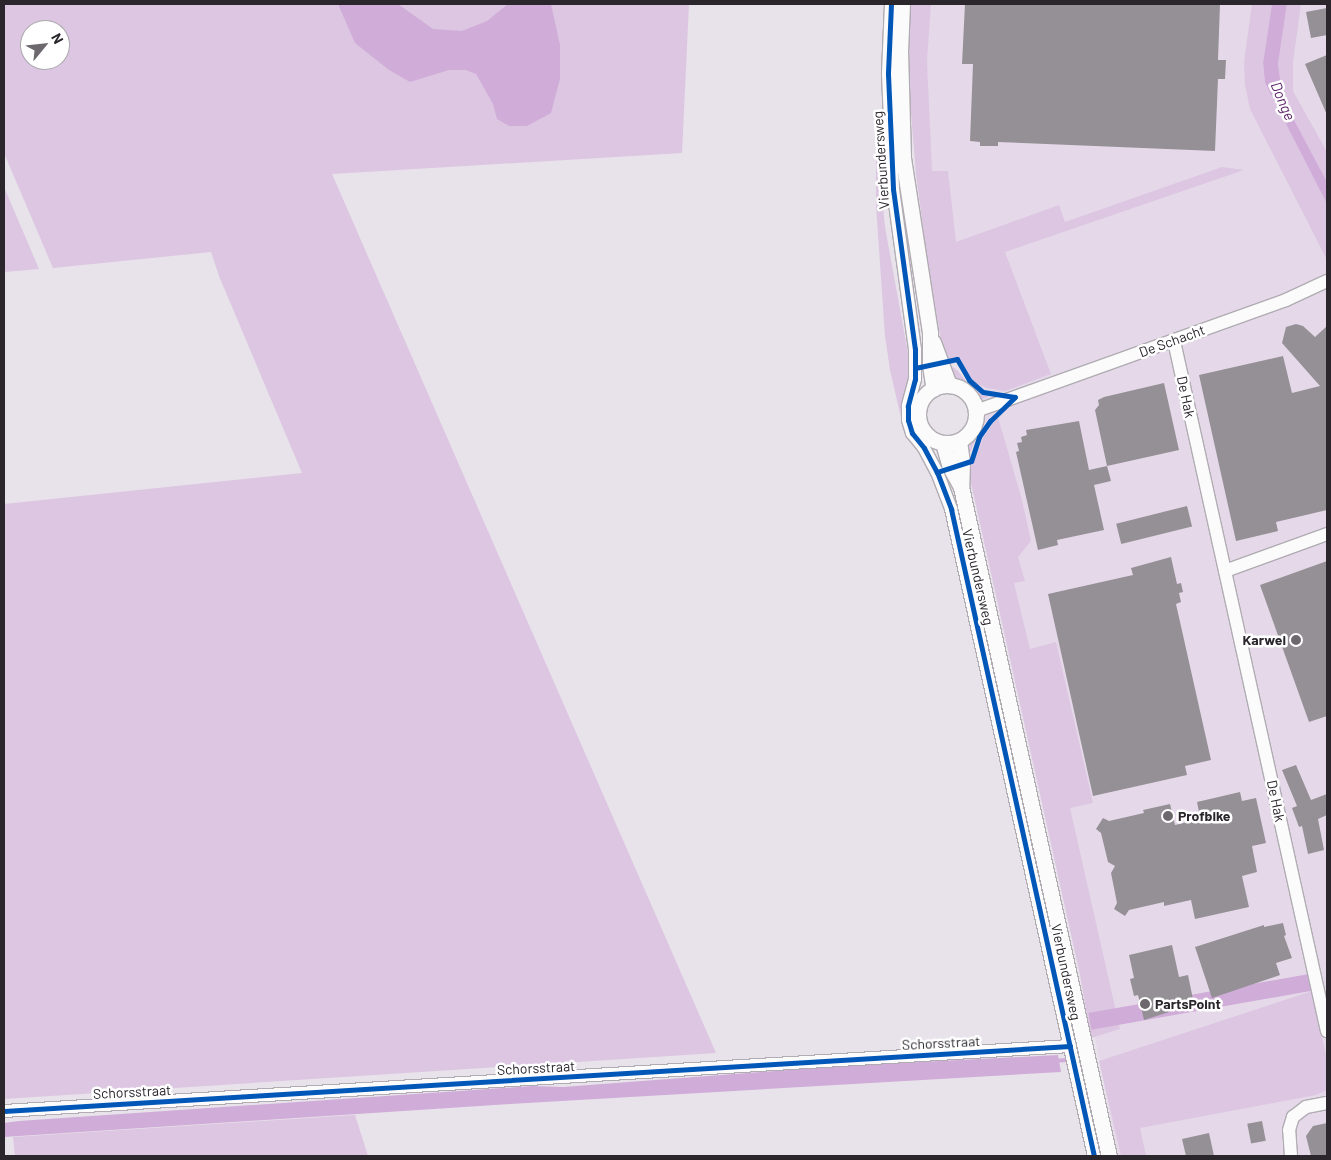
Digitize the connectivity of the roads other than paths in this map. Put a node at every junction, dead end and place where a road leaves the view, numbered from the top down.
1 (891, 4) edge
2 (902, 4) edge
3 (1327, 281) edge
4 (1174, 341) junction
5 (941, 387) junction
6 (976, 411) junction
7 (959, 441) junction
8 (943, 443) junction
9 (961, 487) junction
10 (1327, 534) edge
11 (1225, 571) junction
12 (1005, 720) junction
13 (1327, 1031) edge
14 (1070, 1046) junction
15 (1327, 1103) edge
16 (4, 1111) edge
17 (1094, 1156) edge
18 (1109, 1156) edge
19 (1291, 1156) edge

1 - 12 street, Vierbundersweg
2 - 5 main road, Vierbundersweg
3 - 4 street, De Schacht
4 - 6 street, De Schacht
4 - 11 street, De Hak
5 - 6 main road
5 - 8 main road
6 - 7 main road
7 - 8 main road
7 - 9 main road, Vierbundersweg
8 - 9 main road, Vierbundersweg
9 - 12 main road, Vierbundersweg
10 - 11 street
11 - 13 street, De Hak
12 - 14 street, Vierbundersweg
12 - 18 main road, Vierbundersweg
14 - 16 street, Schorsstraat
14 - 17 street, Vierbundersweg
15 - 19 street

